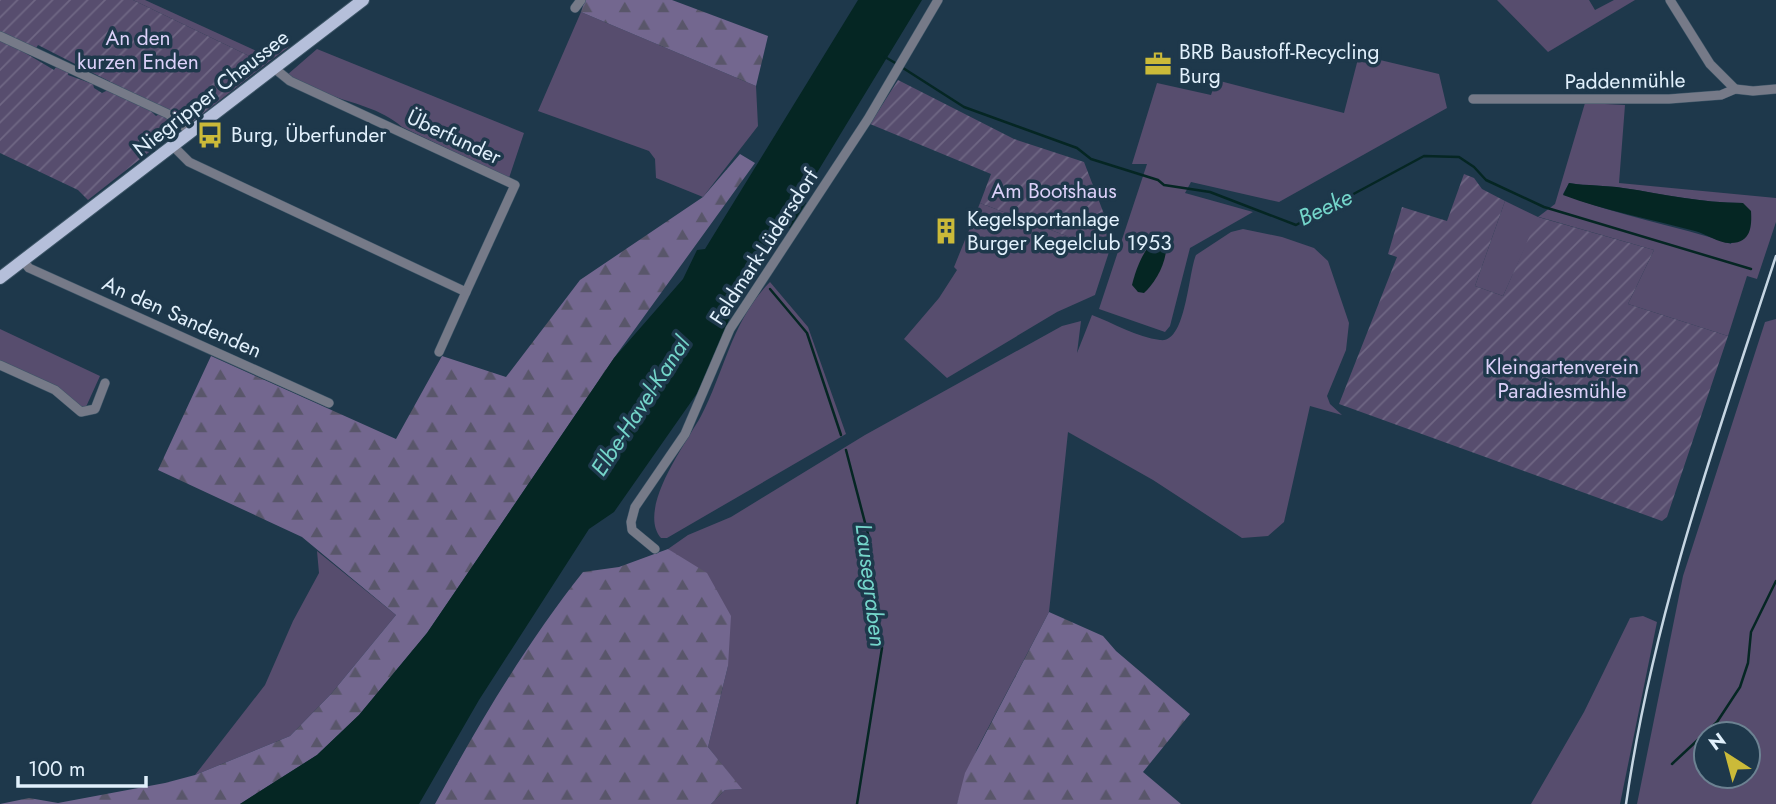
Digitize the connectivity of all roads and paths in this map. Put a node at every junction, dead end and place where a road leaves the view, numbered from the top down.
1 (363, 0) edge
2 (938, 0) edge
3 (1670, 0) edge
4 (0, 36) edge
5 (274, 68) junction
6 (1735, 89) junction
7 (1776, 89) edge
8 (1473, 99) dead end
9 (191, 132) junction
10 (173, 146) junction
11 (23, 261) junction
12 (0, 278) edge
13 (466, 292) junction
14 (439, 352) dead end
15 (0, 365) edge
16 (105, 383) dead end
17 (328, 402) dead end
18 (655, 549) dead end

1 - 5 main road, Niegripper Chaussee
2 - 18 street, Feldmark-Lüdersdorf
3 - 6 street
4 - 9 street
5 - 9 main road, Niegripper Chaussee
5 - 13 street, Überfunder
6 - 7 street, Paddenmühle
6 - 8 street, Paddenmühle
9 - 10 main road, Niegripper Chaussee
10 - 11 main road, Niegripper Chaussee
10 - 13 street
11 - 12 main road, Niegripper Chaussee
11 - 17 street, An den Sandenden
13 - 14 street, Überfunder
15 - 16 street

